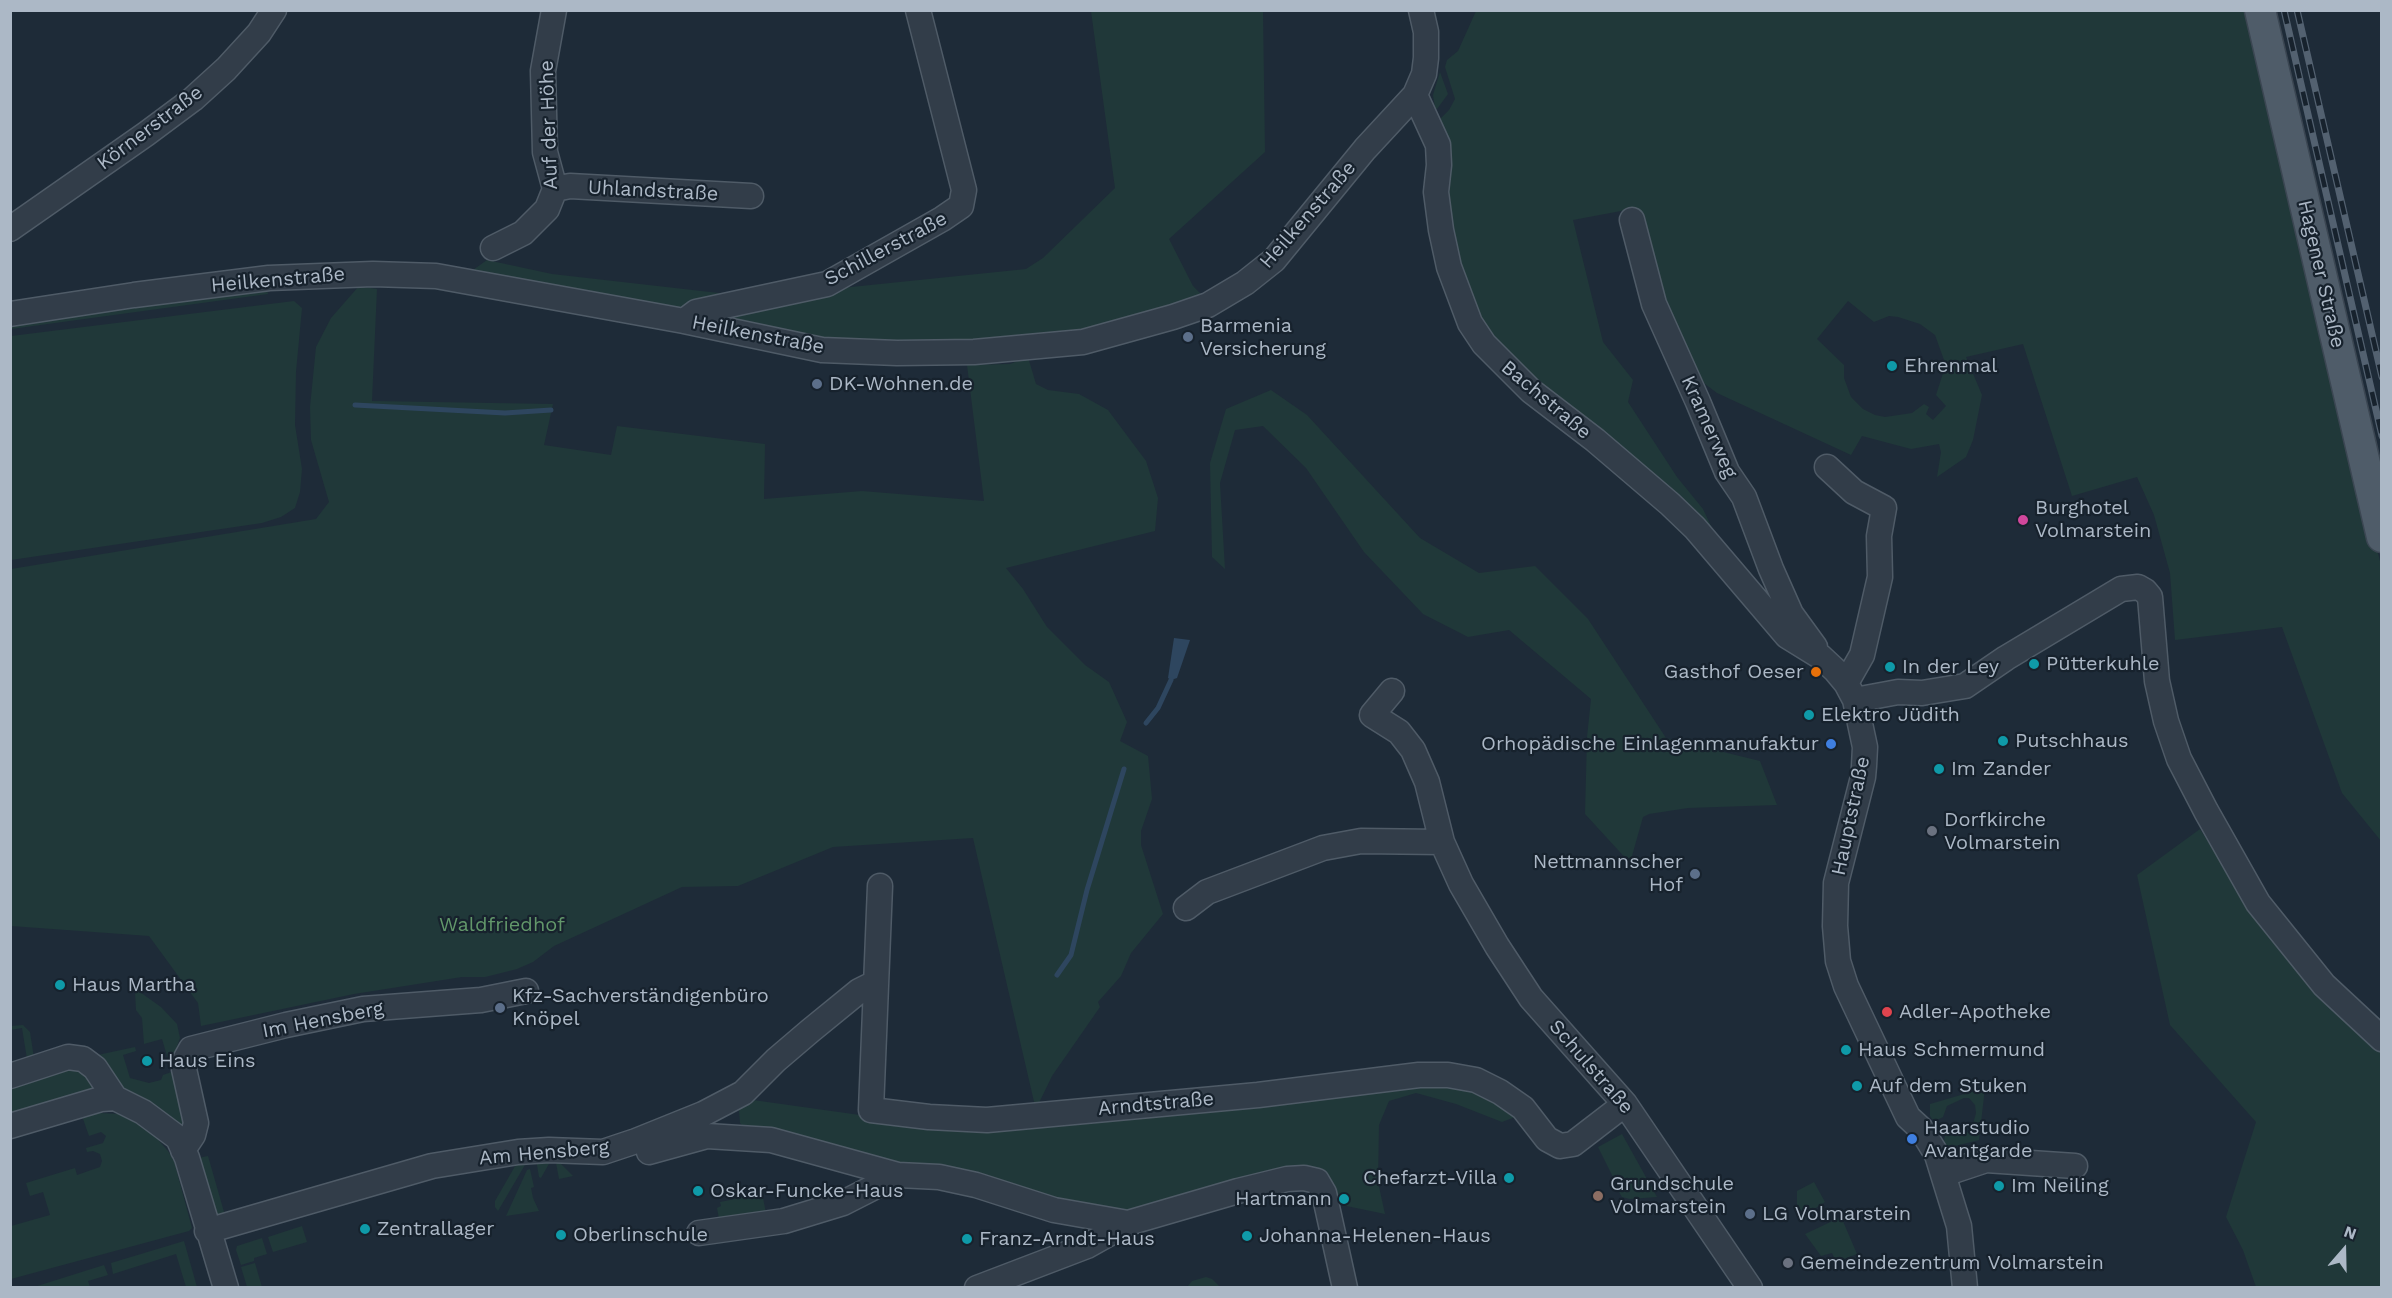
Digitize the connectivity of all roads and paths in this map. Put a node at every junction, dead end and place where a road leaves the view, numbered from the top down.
1 (274, 10) edge
2 (554, 10) edge
3 (918, 10) edge
4 (1421, 10) edge
5 (2260, 10) edge
6 (1415, 95) junction
7 (555, 189) junction
8 (751, 196) dead end
9 (1632, 220) dead end
10 (10, 229) edge
11 (493, 248) dead end
12 (10, 314) edge
13 (684, 321) junction
14 (1827, 467) dead end
15 (2382, 537) edge
16 (1821, 657) junction
17 (1392, 691) dead end
18 (1850, 692) junction
19 (1442, 842) junction
20 (880, 886) dead end
21 (1186, 908) dead end
22 (875, 983) junction
23 (526, 991) dead end
24 (2382, 1039) edge
25 (10, 1076) edge
26 (115, 1098) junction
27 (1625, 1104) junction
28 (10, 1126) edge
29 (183, 1150) junction
30 (568, 1151) junction
31 (2075, 1166) dead end
32 (1944, 1174) junction
33 (898, 1175) junction
34 (1128, 1223) junction
35 (207, 1231) junction
36 (699, 1233) dead end
37 (226, 1287) edge
38 (977, 1287) edge
39 (1345, 1287) edge
40 (1750, 1287) edge
41 (1965, 1287) edge

1 - 10 street, Körnerstraße
2 - 7 street, Auf der Höhe
3 - 13 street, Schillerstraße
4 - 6 street
5 - 15 main road, Hagener Straße
6 - 13 street, Heilkenstraße
6 - 16 street, Bachstraße
7 - 8 street, Uhlandstraße
7 - 11 street, Auf der Höhe
9 - 16 street, Kramerweg
12 - 13 street, Heilkenstraße
14 - 18 street
16 - 18 street, Bachstraße
17 - 19 street, Schulstraße
18 - 24 street
18 - 32 street, Hauptstraße
19 - 21 street
19 - 27 street, Schulstraße
20 - 22 street, Arndtstraße
22 - 27 street, Arndtstraße
22 - 30 street, Am Hensberg
23 - 29 street, Im Hensberg
25 - 26 street
26 - 28 street
26 - 29 street
27 - 40 street, Schulstraße
29 - 35 street
30 - 33 street
30 - 35 street, Am Hensberg
31 - 32 street
32 - 41 street, Hauptstraße
33 - 34 street
33 - 36 street
34 - 38 street
34 - 39 street
35 - 37 street

